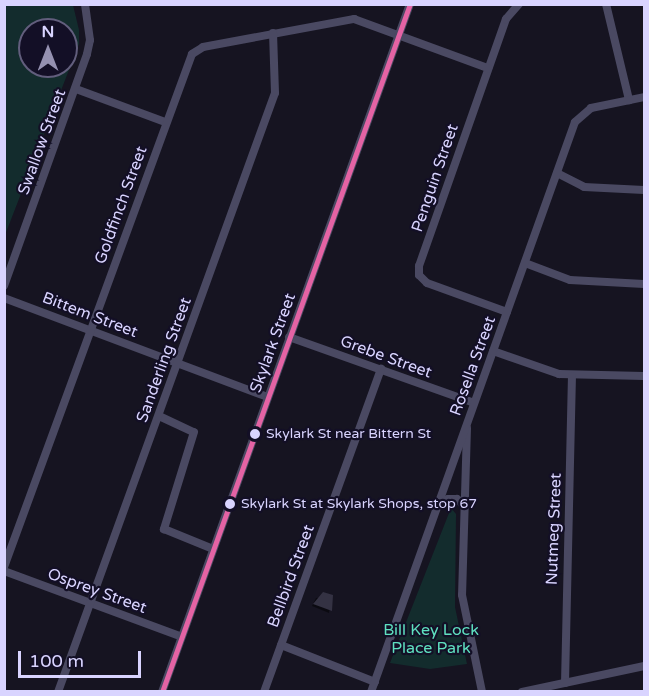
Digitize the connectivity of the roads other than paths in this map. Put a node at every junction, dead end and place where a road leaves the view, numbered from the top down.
1 (85, 4) edge
2 (410, 4) edge
3 (519, 4) edge
4 (606, 4) edge
5 (273, 33) junction
6 (399, 34) junction
7 (488, 68) junction
8 (76, 89) junction
9 (645, 97) edge
10 (629, 100) junction
11 (165, 122) junction
12 (557, 173) junction
13 (645, 190) edge
14 (525, 263) junction
15 (645, 284) edge
16 (4, 286) edge
17 (4, 298) edge
18 (507, 312) junction
19 (90, 329) junction
20 (289, 337) junction
21 (494, 351) junction
22 (178, 363) junction
23 (381, 368) junction
24 (572, 376) junction
25 (645, 376) edge
26 (267, 397) junction
27 (474, 403) junction
28 (159, 416) junction
29 (467, 422) junction
30 (436, 507) junction
31 (465, 507) junction
32 (213, 549) junction
33 (4, 569) edge
34 (91, 603) junction
35 (180, 636) junction
36 (281, 645) junction
37 (645, 666) edge
38 (375, 682) junction
39 (565, 683) junction
40 (165, 691) edge
41 (58, 692) edge
42 (264, 692) edge
43 (371, 692) edge
44 (482, 692) edge
45 (522, 692) edge

1 - 8 street, Swallow Street
2 - 6 street, Skylark Street
3 - 7 street, Penguin Street
4 - 10 street
5 - 6 street, Goldfinch Street
5 - 11 street, Goldfinch Street
5 - 22 street, Sanderling Street
6 - 7 street, Goldfinch Street
6 - 20 street, Skylark Street
7 - 18 street, Penguin Street
8 - 11 street
8 - 16 street, Swallow Street
9 - 10 street, Rosella Street
10 - 12 street, Rosella Street
11 - 19 street, Goldfinch Street
12 - 13 street
12 - 14 street, Rosella Street
14 - 15 street
14 - 18 street, Rosella Street
17 - 19 street, Bittem Street
18 - 21 street, Rosella Street
19 - 22 street, Bittem Street
19 - 33 street, Goldfinch Street
20 - 23 street, Grebe Street
20 - 26 street, Skylark Street
21 - 24 street
21 - 27 street, Rosella Street
22 - 26 street, Bittem Street
22 - 28 street, Sanderling Street
23 - 27 street, Grebe Street
23 - 36 street, Bellbird Street
24 - 25 street
24 - 39 street, Nutmeg Street
26 - 32 street, Skylark Street
27 - 29 street, Rosella Street
28 - 32 street
28 - 34 street, Sanderling Street
29 - 30 street, Rosella Street
29 - 31 street
30 - 31 street
30 - 38 street, Rosella Street
31 - 44 street
32 - 35 street, Skylark Street
33 - 34 street, Osprey Street
34 - 35 street, Osprey Street
34 - 41 street, Sanderling Street
35 - 40 street, Skylark Street
36 - 38 street
36 - 42 street, Bellbird Street
37 - 39 street
38 - 43 street, Rosella Street
39 - 45 street

